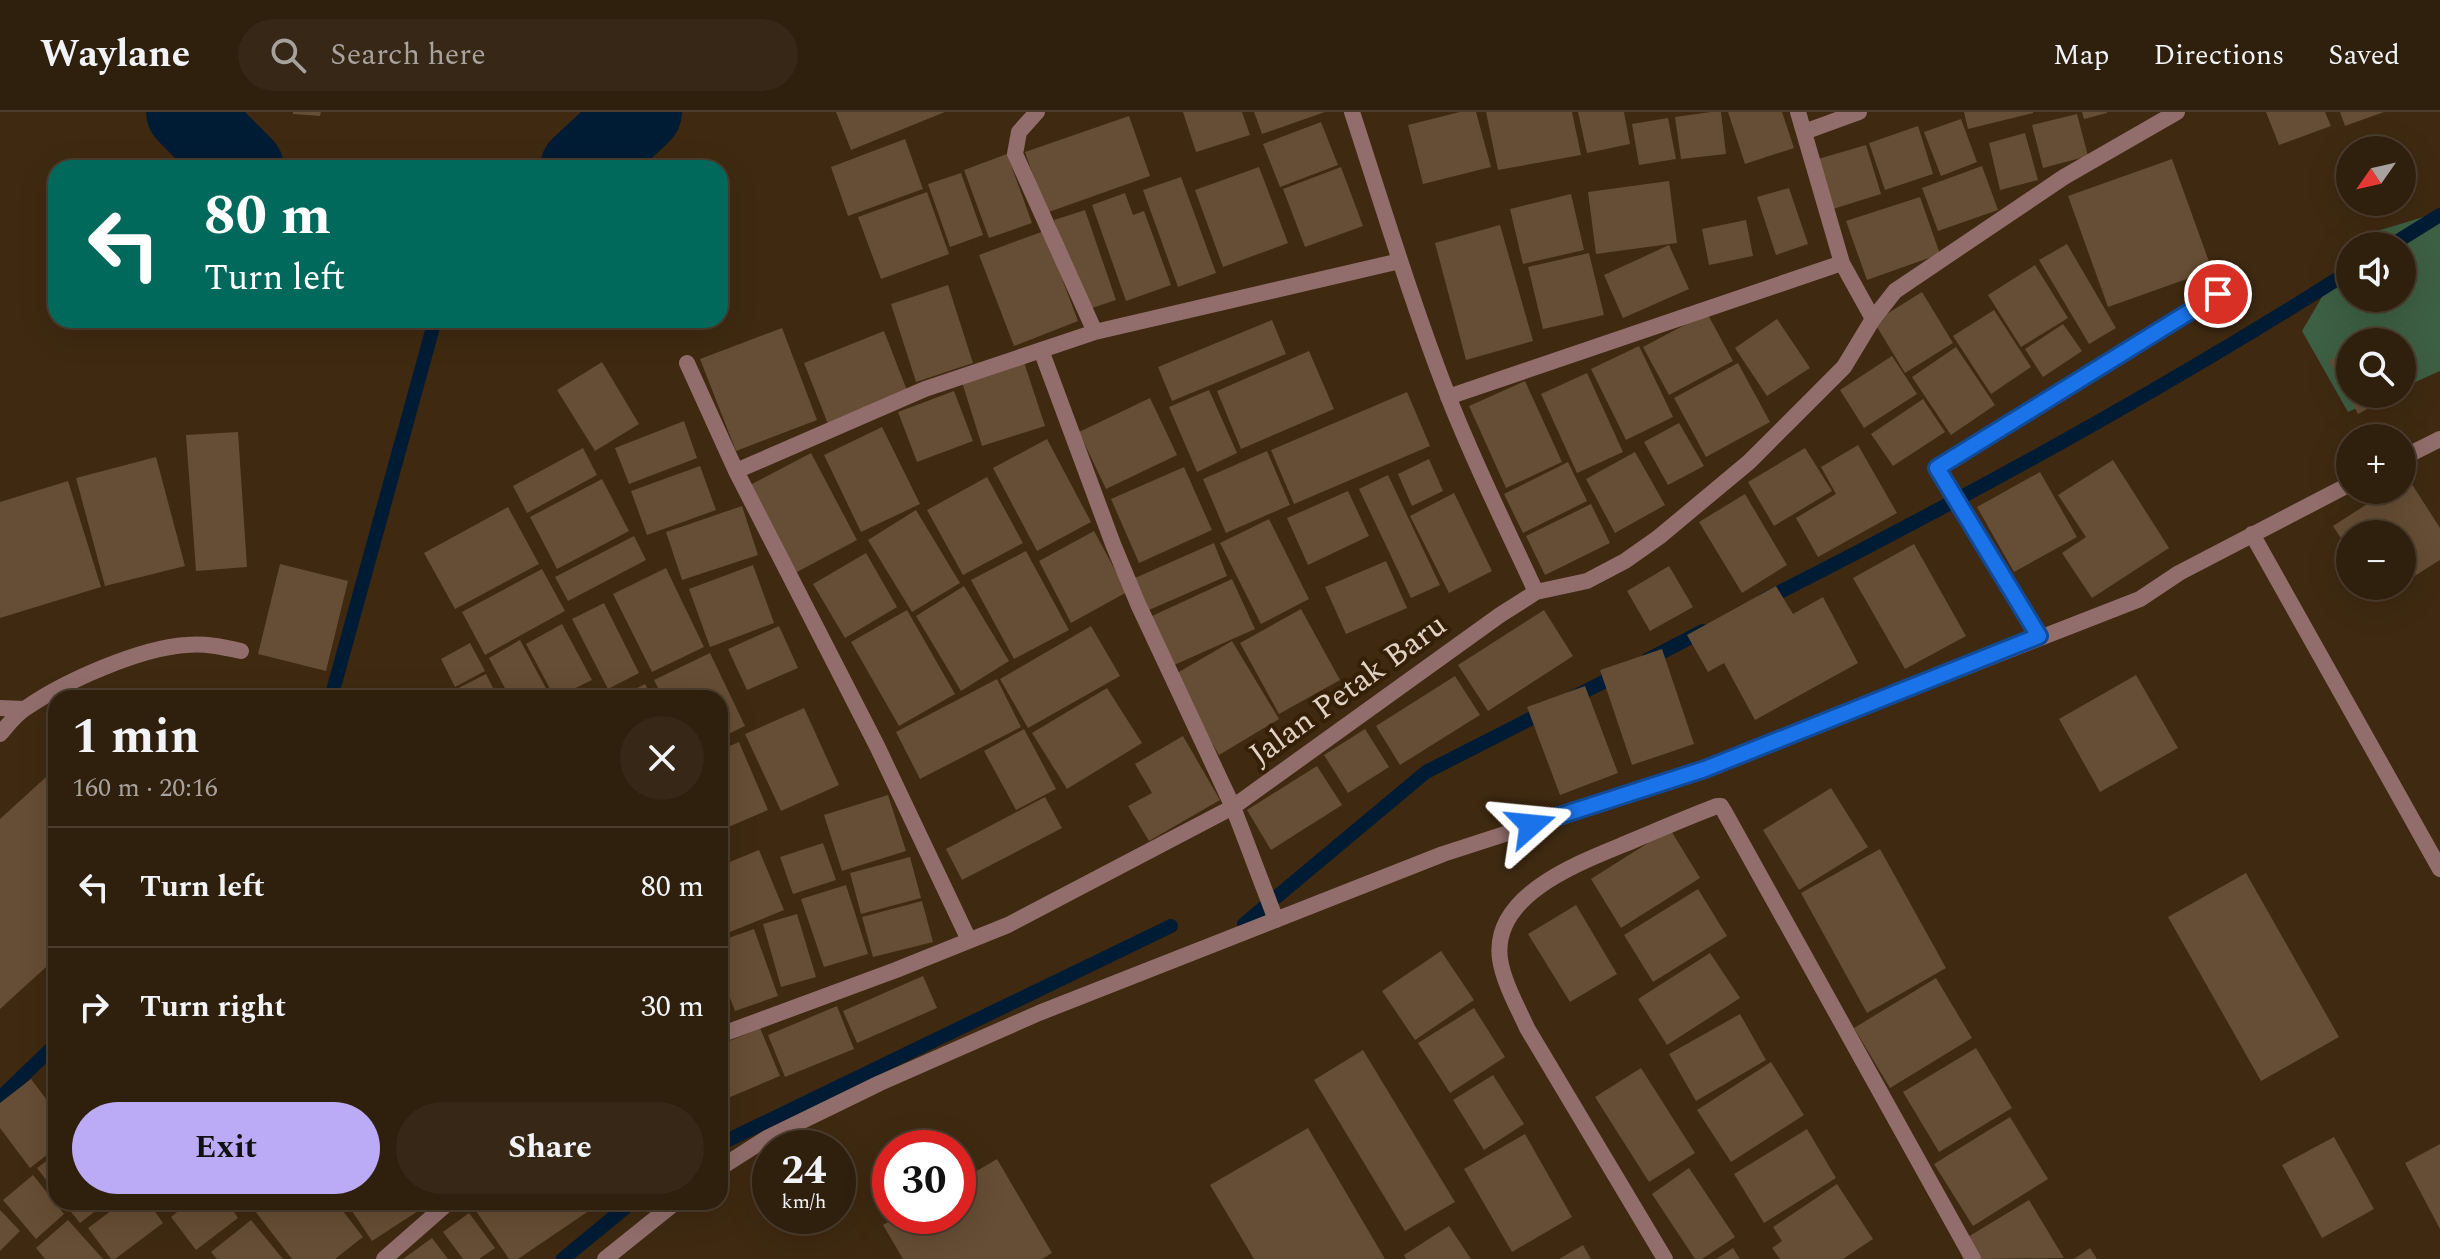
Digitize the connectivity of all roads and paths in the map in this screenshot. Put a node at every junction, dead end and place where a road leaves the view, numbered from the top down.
1 (1037, 112) edge
2 (1352, 112) edge
3 (1798, 112) edge
4 (1859, 112) edge
5 (2177, 112) edge
6 (1804, 132) junction
7 (1400, 261) junction
8 (1842, 263) junction
9 (2218, 294) dead end
10 (1873, 319) junction
11 (1095, 332) junction
12 (1041, 350) junction
13 (687, 363) dead end
14 (1448, 397) junction
15 (2440, 439) edge
16 (2416, 451) edge
17 (736, 471) junction
18 (2336, 491) edge
19 (2252, 534) junction
20 (1536, 592) junction
21 (2039, 636) junction
22 (241, 651) dead end
23 (56, 690) edge
24 (48, 695) edge
25 (0, 708) edge
26 (24, 709) junction
27 (0, 734) edge
28 (1233, 807) junction
29 (2440, 869) edge
30 (1276, 920) junction
31 (969, 940) junction
32 (728, 1032) edge
33 (728, 1163) edge
34 (440, 1210) edge
35 (666, 1210) edge
36 (384, 1259) edge
37 (605, 1259) edge
38 (1665, 1259) edge
39 (1973, 1259) edge

1 - 11 street
2 - 7 street
3 - 6 street
4 - 6 street
5 - 10 street
6 - 8 street
7 - 11 street
7 - 14 street
8 - 10 street
8 - 14 street
9 - 21 street
10 - 20 street
11 - 12 street
12 - 17 street
12 - 28 street
13 - 17 street
14 - 20 street
15 - 16 street
17 - 31 street
18 - 19 street
19 - 21 street
19 - 29 street
20 - 28 street, Jalan Petak Baru
21 - 30 street
22 - 23 street
24 - 26 street
25 - 26 street
26 - 27 street
28 - 30 street
28 - 31 street, Jalan Petak Baru
30 - 33 street
31 - 32 street, Jalan Petak Baru
34 - 36 street
35 - 37 street
38 - 39 street

